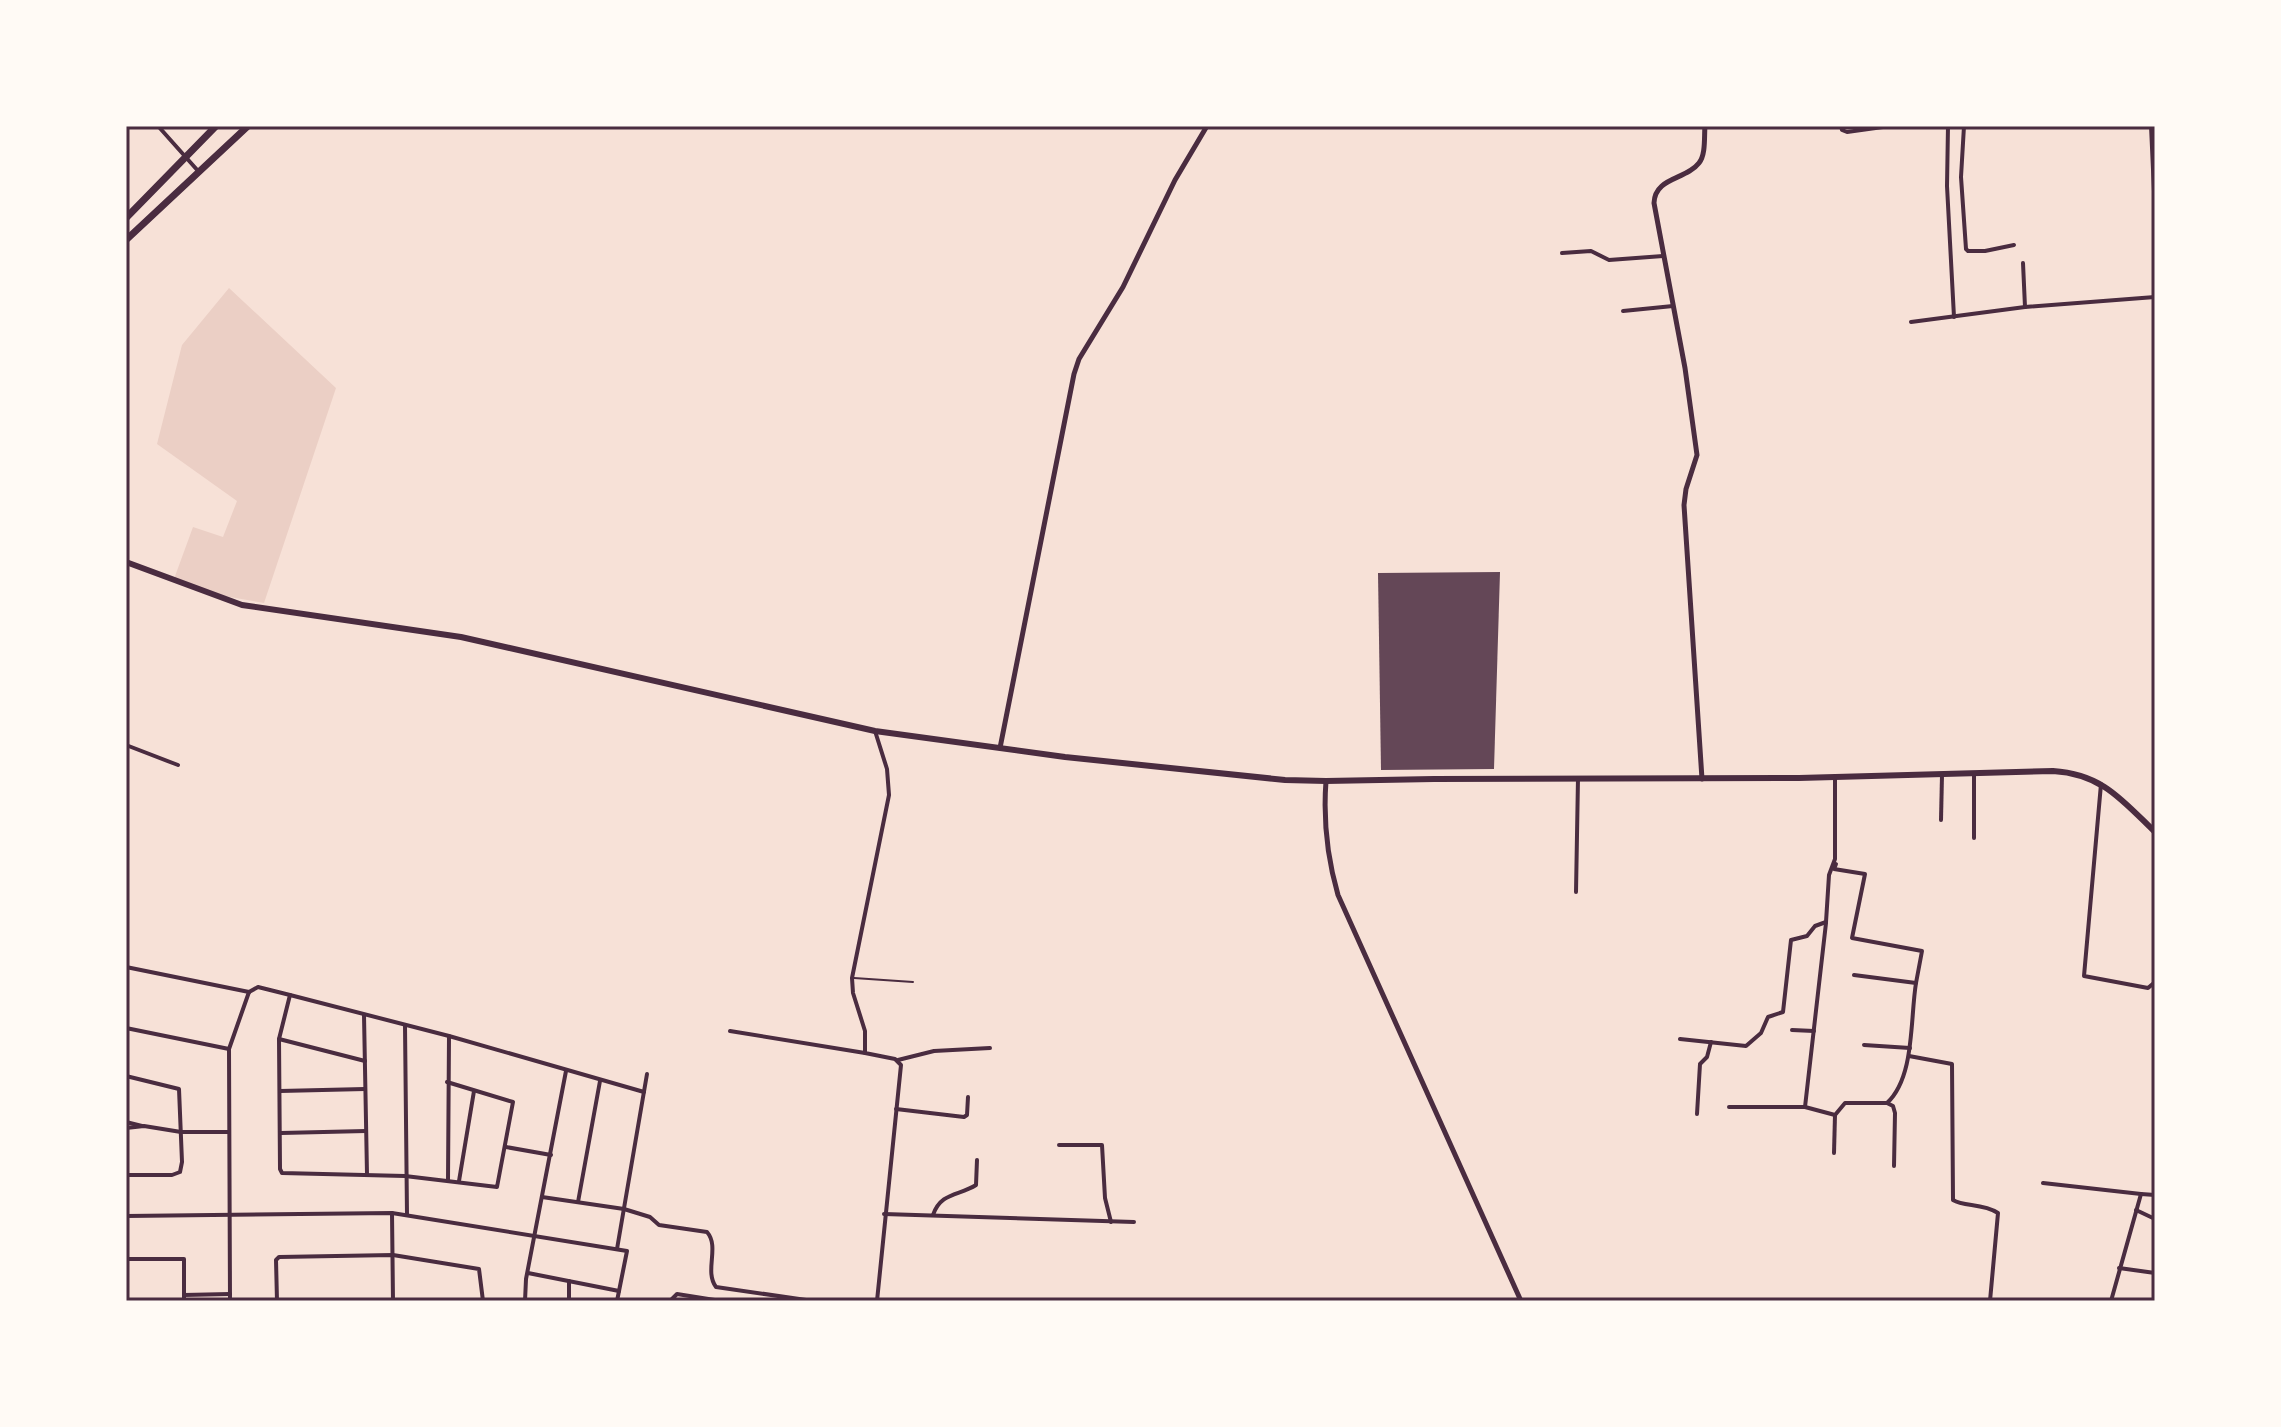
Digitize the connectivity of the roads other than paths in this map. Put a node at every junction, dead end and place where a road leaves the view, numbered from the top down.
1 (158, 126) edge
2 (216, 126) edge
3 (248, 126) edge
4 (1207, 126) edge
5 (1705, 126) edge
6 (1841, 126) edge
7 (1890, 126) edge
8 (1948, 126) edge
9 (1964, 126) edge
10 (2151, 126) edge
11 (187, 156) junction
12 (200, 172) junction
13 (2155, 213) edge
14 (126, 218) edge
15 (126, 240) edge
16 (2014, 245) dead end
17 (1562, 253) dead end
18 (1663, 256) junction
19 (2023, 263) dead end
20 (2155, 297) edge
21 (1673, 306) junction
22 (2025, 307) junction
23 (1623, 311) dead end
24 (1954, 317) junction
25 (1911, 322) dead end
26 (126, 562) edge
27 (875, 731) junction
28 (126, 745) edge
29 (1000, 748) junction
30 (178, 765) dead end
31 (1974, 773) junction
32 (1942, 775) junction
33 (1836, 776) junction
34 (1578, 778) junction
35 (1702, 779) junction
36 (1326, 781) junction
37 (2101, 784) junction
38 (1941, 820) dead end
39 (2155, 832) edge
40 (1974, 838) dead end
41 (1576, 892) dead end
42 (1826, 922) junction
43 (126, 967) edge
44 (1854, 975) dead end
45 (852, 978) junction
46 (913, 982) dead end
47 (2155, 982) edge
48 (1916, 983) junction
49 (249, 992) junction
50 (290, 995) junction
51 (364, 1015) junction
52 (405, 1026) junction
53 (126, 1028) edge
54 (1792, 1030) dead end
55 (730, 1031) dead end
56 (1814, 1031) junction
57 (449, 1036) junction
58 (279, 1039) junction
59 (1680, 1039) dead end
60 (1711, 1042) junction
61 (1864, 1045) dead end
62 (990, 1048) dead end
63 (1910, 1048) junction
64 (229, 1049) junction
65 (865, 1053) junction
66 (1909, 1056) junction
67 (898, 1060) junction
68 (365, 1061) junction
69 (566, 1070) junction
70 (647, 1074) dead end
71 (126, 1076) edge
72 (600, 1081) junction
73 (447, 1082) junction
74 (365, 1089) junction
75 (280, 1091) junction
76 (474, 1091) junction
77 (644, 1092) junction
78 (968, 1097) dead end
79 (1887, 1103) junction
80 (1729, 1107) dead end
81 (1805, 1107) junction
82 (896, 1109) junction
83 (1697, 1114) dead end
84 (1835, 1115) junction
85 (126, 1122) edge
86 (144, 1126) junction
87 (126, 1128) edge
88 (366, 1131) junction
89 (181, 1132) junction
90 (228, 1132) junction
91 (280, 1133) junction
92 (1059, 1145) dead end
93 (506, 1147) junction
94 (1834, 1153) dead end
95 (551, 1155) junction
96 (977, 1160) dead end
97 (1894, 1166) dead end
98 (367, 1174) junction
99 (126, 1175) edge
100 (405, 1176) junction
101 (448, 1180) junction
102 (459, 1181) junction
103 (2043, 1183) dead end
104 (2141, 1194) junction
105 (2155, 1195) edge
106 (542, 1197) junction
107 (578, 1202) junction
108 (624, 1209) junction
109 (2136, 1210) junction
110 (392, 1213) junction
111 (884, 1214) junction
112 (230, 1215) junction
113 (407, 1215) junction
114 (126, 1216) edge
115 (933, 1216) junction
116 (2155, 1219) edge
117 (1111, 1222) junction
118 (1134, 1222) dead end
119 (534, 1237) junction
120 (617, 1249) junction
121 (393, 1255) junction
122 (126, 1259) edge
123 (2119, 1268) junction
124 (528, 1273) junction
125 (2155, 1273) edge
126 (569, 1281) junction
127 (619, 1291) junction
128 (184, 1298) edge
129 (230, 1298) edge
130 (277, 1301) edge
131 (393, 1301) edge
132 (483, 1301) edge
133 (525, 1301) edge
134 (569, 1301) edge
135 (617, 1301) edge
136 (670, 1301) edge
137 (719, 1301) edge
138 (813, 1301) edge
139 (877, 1301) edge
140 (1521, 1301) edge
141 (1990, 1301) edge
142 (2111, 1301) edge

1 - 11 street
2 - 11 highway
3 - 12 highway
4 - 29 street
5 - 18 street
6 - 7 street
8 - 24 street
9 - 16 street
10 - 13 street
11 - 12 street
11 - 14 highway
12 - 15 highway
17 - 18 street
18 - 21 street
19 - 22 street
20 - 22 street
21 - 23 street
21 - 35 street
22 - 24 street
24 - 25 street
26 - 27 main road
27 - 29 main road
27 - 45 street
28 - 30 street
29 - 36 main road
31 - 32 main road
31 - 37 main road
31 - 40 street
32 - 33 main road
32 - 38 street
33 - 35 main road
33 - 42 street
33 - 48 street
34 - 35 main road
34 - 36 main road
34 - 41 street
36 - 140 street
37 - 39 main road
37 - 47 street
42 - 56 street
42 - 60 street
43 - 49 street
44 - 48 street
45 - 46 lane
45 - 65 street
48 - 63 street
49 - 50 street
49 - 64 street
50 - 51 street
50 - 58 street
51 - 52 street
51 - 68 street
52 - 57 street
52 - 100 street
53 - 64 street
54 - 56 street
55 - 65 street
56 - 81 street
57 - 69 street
57 - 73 street
58 - 68 street
58 - 75 street
59 - 60 street
60 - 83 street
61 - 63 street
62 - 67 street
63 - 66 street
64 - 90 street
65 - 67 street
66 - 79 street
66 - 141 street
67 - 82 street
68 - 74 street
69 - 72 street
69 - 95 street
70 - 77 street
71 - 89 street
72 - 77 street
72 - 107 street
73 - 76 street
73 - 101 street
74 - 75 street
74 - 88 street
75 - 91 street
76 - 93 street
76 - 102 street
77 - 108 street
78 - 82 street
79 - 84 street
79 - 97 street
80 - 81 street
81 - 84 street
82 - 111 street
84 - 94 street
85 - 86 street
86 - 87 street
86 - 89 street
88 - 91 street
88 - 98 street
89 - 90 street
89 - 99 street
90 - 112 street
91 - 98 street
92 - 117 street
93 - 95 street
93 - 102 street
95 - 106 street
96 - 115 street
98 - 100 street
100 - 101 street
100 - 113 street
101 - 102 street
103 - 104 street
104 - 105 street
104 - 109 street
106 - 107 street
106 - 119 street
107 - 108 street
108 - 120 street
108 - 138 street
109 - 116 street
109 - 123 street
110 - 112 street
110 - 113 street
110 - 121 street
111 - 115 street
111 - 139 street
112 - 114 street
112 - 129 street
113 - 119 street
115 - 117 street
117 - 118 street
119 - 120 street
119 - 124 street
120 - 127 street
121 - 130 street
121 - 131 street
121 - 132 street
122 - 128 street
123 - 125 street
123 - 142 street
124 - 126 street
124 - 133 street
126 - 127 street
126 - 134 street
127 - 135 street
128 - 129 street
136 - 137 street

